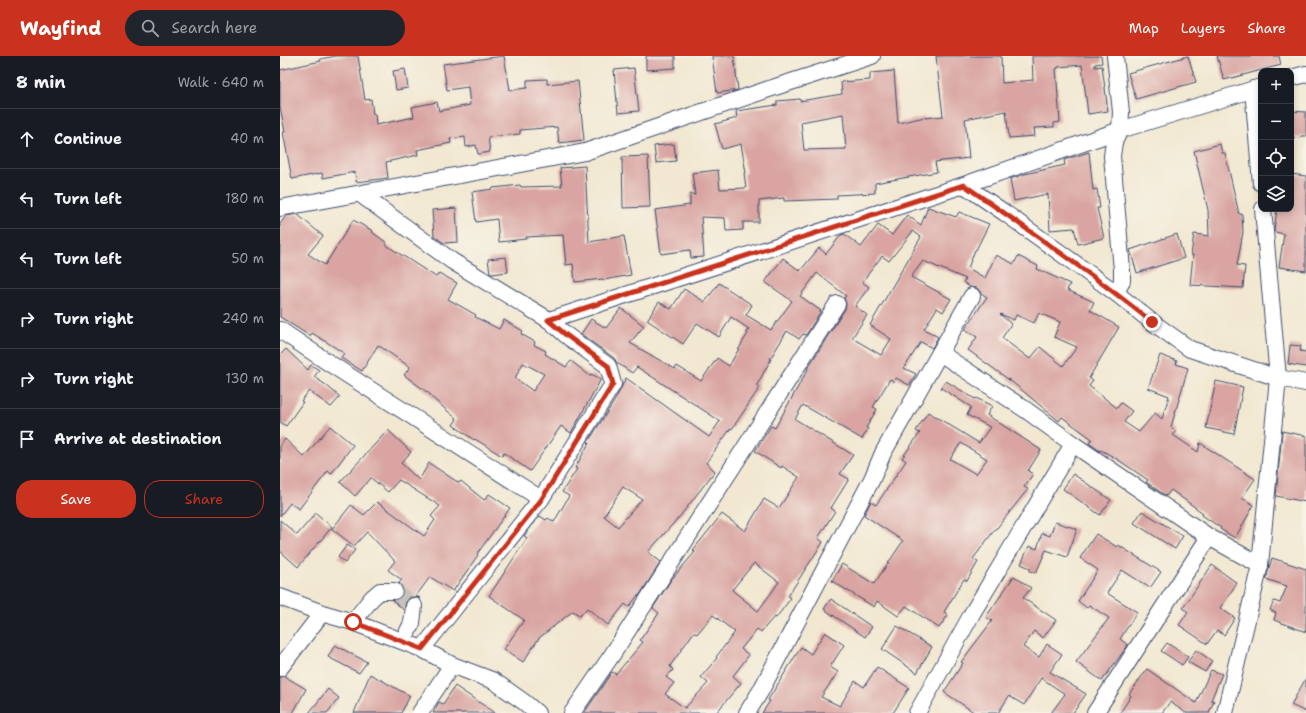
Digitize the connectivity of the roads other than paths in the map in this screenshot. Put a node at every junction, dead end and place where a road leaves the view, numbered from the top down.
1 (872, 56) edge
2 (1115, 56) edge
3 (1306, 74) edge
4 (1294, 77) edge
5 (1257, 88) edge
6 (1120, 130) junction
7 (1261, 176) edge
8 (964, 185) junction
9 (360, 194) junction
10 (280, 208) edge
11 (1263, 212) edge
12 (1116, 293) junction
13 (972, 296) dead end
14 (837, 304) dead end
15 (548, 320) junction
16 (280, 330) edge
17 (940, 353) junction
18 (1278, 378) junction
19 (1306, 383) edge
20 (1073, 444) junction
21 (541, 500) junction
22 (1209, 538) junction
23 (1260, 565) junction
24 (394, 590) dead end
25 (280, 597) edge
26 (414, 606) dead end
27 (322, 613) junction
28 (353, 622) junction
29 (403, 641) junction
30 (422, 649) junction
31 (452, 665) junction
32 (280, 668) edge
33 (534, 712) edge
34 (420, 713) edge
35 (572, 713) edge
36 (747, 713) edge
37 (917, 713) edge
38 (1095, 713) edge
39 (1225, 713) edge

1 - 9 street
2 - 6 street
3 - 4 street
5 - 6 street
5 - 7 street
6 - 8 street
6 - 12 street
8 - 12 street
8 - 15 street
9 - 10 street
9 - 15 street
11 - 18 street
12 - 18 street
13 - 17 street
14 - 35 street
15 - 21 street
16 - 21 street
17 - 20 street
17 - 36 street
18 - 19 street
18 - 23 street
20 - 22 street
20 - 37 street
21 - 30 street
22 - 23 street
22 - 38 street
23 - 39 street
24 - 28 street
25 - 27 street
26 - 29 street
27 - 28 street
27 - 32 street
28 - 29 street
29 - 30 street
30 - 31 street
31 - 33 street
31 - 34 street

